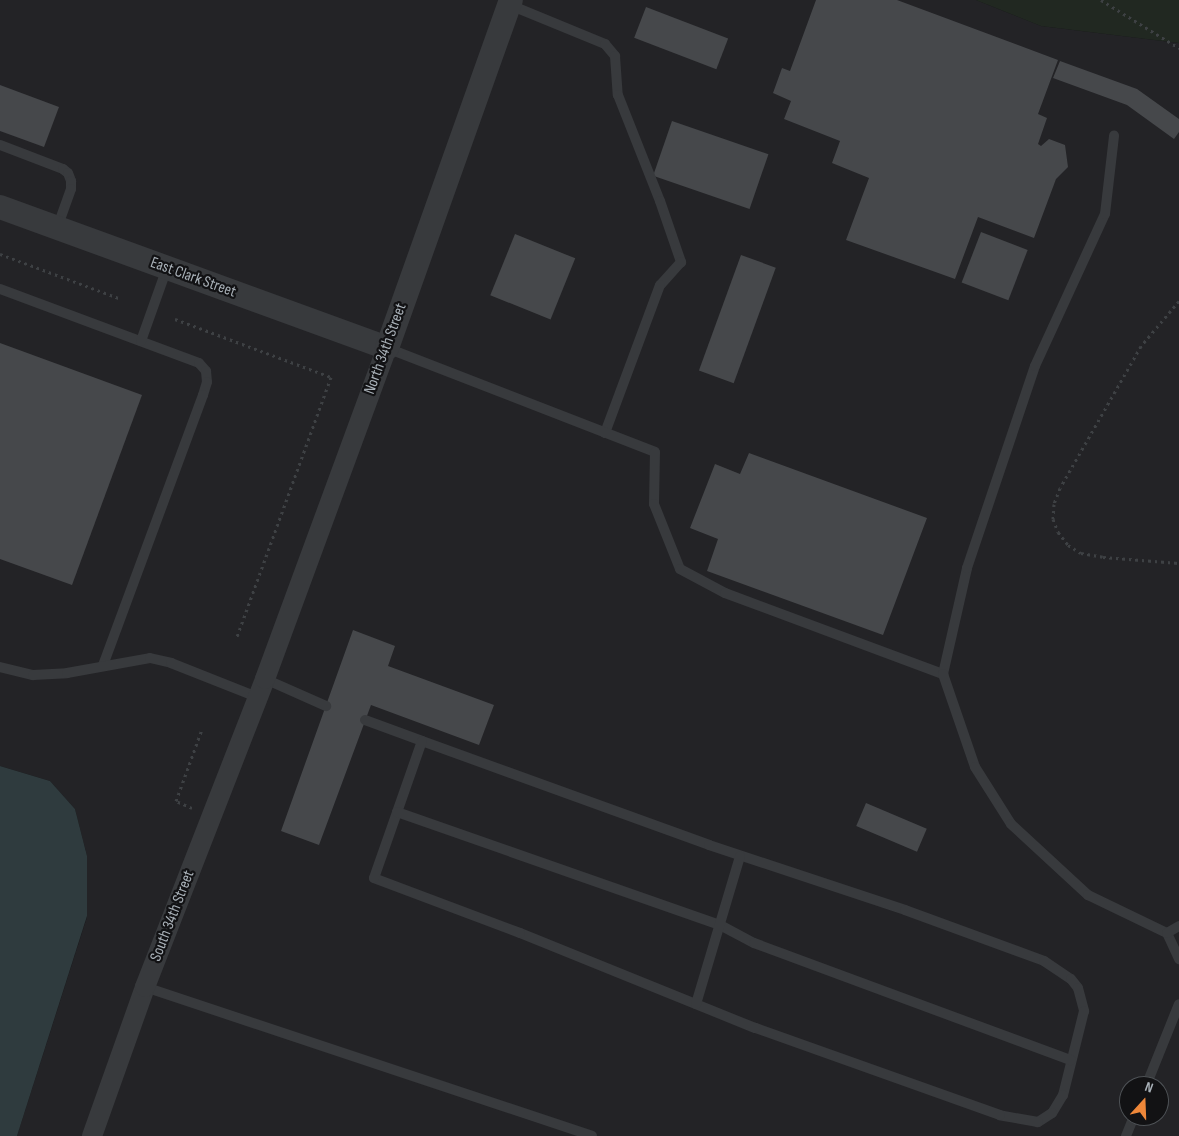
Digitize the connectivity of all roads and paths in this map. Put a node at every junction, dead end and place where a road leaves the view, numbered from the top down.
1 (1101, 0) edge
2 (510, 2) edge
3 (1179, 48) edge
4 (1114, 136) dead end
5 (0, 145) edge
6 (0, 207) edge
7 (57, 228) junction
8 (0, 254) edge
9 (167, 268) junction
10 (0, 289) edge
11 (121, 299) dead end
12 (1179, 302) edge
13 (175, 319) dead end
14 (141, 342) junction
15 (387, 348) junction
16 (605, 433) junction
17 (1179, 563) edge
18 (237, 636) dead end
19 (103, 666) junction
20 (0, 667) edge
21 (943, 674) junction
22 (261, 688) junction
23 (326, 706) dead end
24 (365, 720) dead end
25 (202, 729) dead end
26 (422, 741) junction
27 (397, 812) junction
28 (212, 815) junction
29 (740, 856) junction
30 (720, 925) junction
31 (1179, 926) edge
32 (1167, 933) junction
33 (1179, 959) edge
34 (145, 987) junction
35 (696, 1004) junction
36 (1179, 1004) edge
37 (1071, 1060) junction
38 (1150, 1076) edge
39 (92, 1136) edge
40 (592, 1136) edge

1 - 3 path
2 - 15 street, North 34th Street
2 - 16 lane
4 - 21 lane
5 - 7 lane
6 - 7 street, East Clark Street
7 - 9 street, East Clark Street
8 - 11 path
9 - 14 lane
9 - 15 street, East Clark Street
10 - 14 lane
12 - 17 path
13 - 18 path
14 - 19 lane
15 - 16 lane
15 - 22 street, North 34th Street
16 - 21 lane
19 - 20 lane
19 - 22 lane
21 - 32 lane
22 - 23 lane
22 - 28 street, South 34th Street
24 - 26 lane
25 - 28 path
26 - 27 lane
26 - 29 lane
27 - 30 lane
27 - 35 lane
28 - 34 street, South 34th Street
29 - 30 lane
29 - 37 lane
30 - 35 lane
30 - 37 lane
31 - 32 lane
32 - 33 lane
34 - 39 street, South 34th Street
34 - 40 lane
35 - 37 lane
36 - 38 lane

